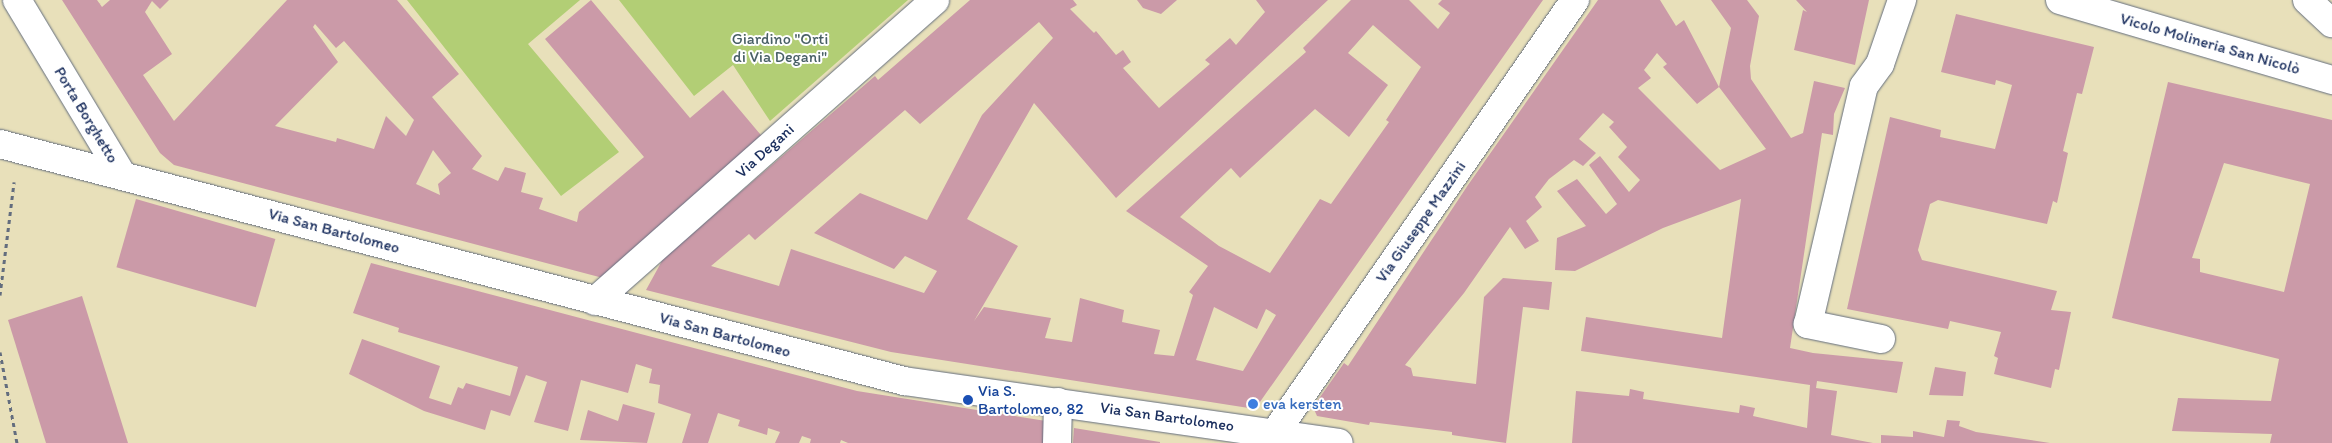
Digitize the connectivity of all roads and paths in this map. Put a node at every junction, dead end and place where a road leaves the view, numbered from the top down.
1 (17, 0) edge
2 (935, 0) edge
3 (1574, 0) edge
4 (1902, 0) edge
5 (2060, 0) edge
6 (2306, 0) edge
7 (2332, 23) edge
8 (2332, 80) edge
9 (9, 147) edge
10 (122, 175) junction
11 (0, 295) edge
12 (595, 301) junction
13 (1881, 339) dead end
14 (0, 352) edge
15 (1058, 402) junction
16 (1272, 438) edge
17 (17, 443) edge
18 (1057, 443) edge
19 (1339, 443) edge

1 - 10 street, Porta Borghetto
2 - 12 street, Via Degani
3 - 16 street, Via Giuseppe Mazzini
4 - 13 street
5 - 8 street, Vicolo Molineria San Nicolò
6 - 7 street
9 - 10 street, Porta Borghetto
9 - 11 path
10 - 12 street, Via San Bartolomeo
12 - 15 street, Via San Bartolomeo
14 - 17 path
15 - 16 street, Via San Bartolomeo
15 - 18 street
16 - 19 street, Via San Bartolomeo

